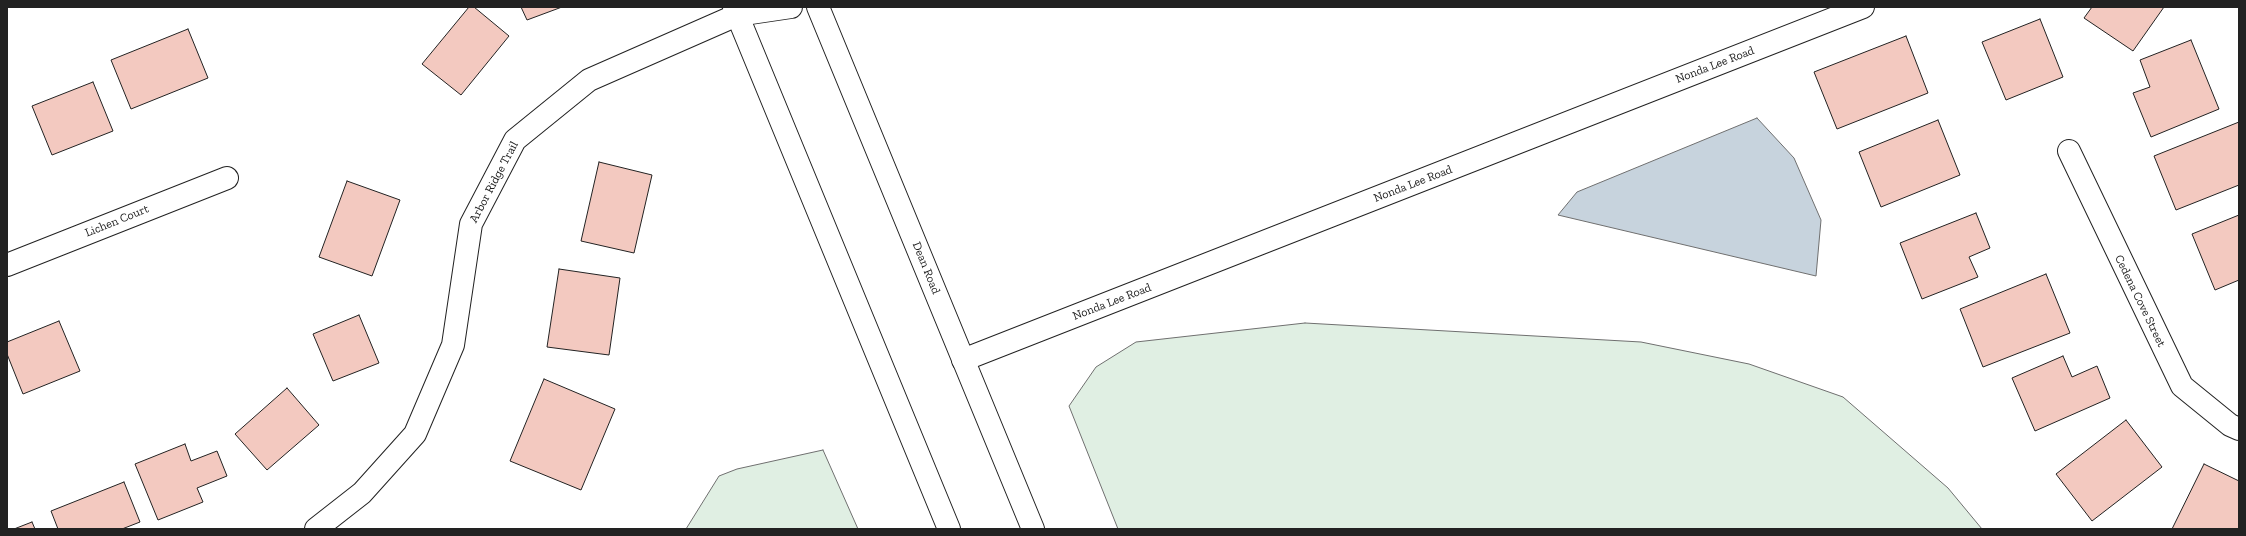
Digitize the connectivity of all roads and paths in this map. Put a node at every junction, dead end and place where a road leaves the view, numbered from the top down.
1 (791, 7) edge
2 (818, 7) edge
3 (1863, 7) edge
4 (736, 11) edge
5 (2069, 151) dead end
6 (227, 178) dead end
7 (7, 265) edge
8 (964, 360) junction
9 (2239, 429) edge
10 (316, 529) edge
11 (949, 529) edge
12 (1033, 529) edge

1 - 4 street, Arbor Ridge Trail
2 - 8 street, Dean Road
3 - 8 street, Nonda Lee Road
4 - 10 street, Arbor Ridge Trail
4 - 11 street
5 - 9 street, Cedena Cove Street
6 - 7 street, Lichen Court
8 - 12 street, Dean Road

